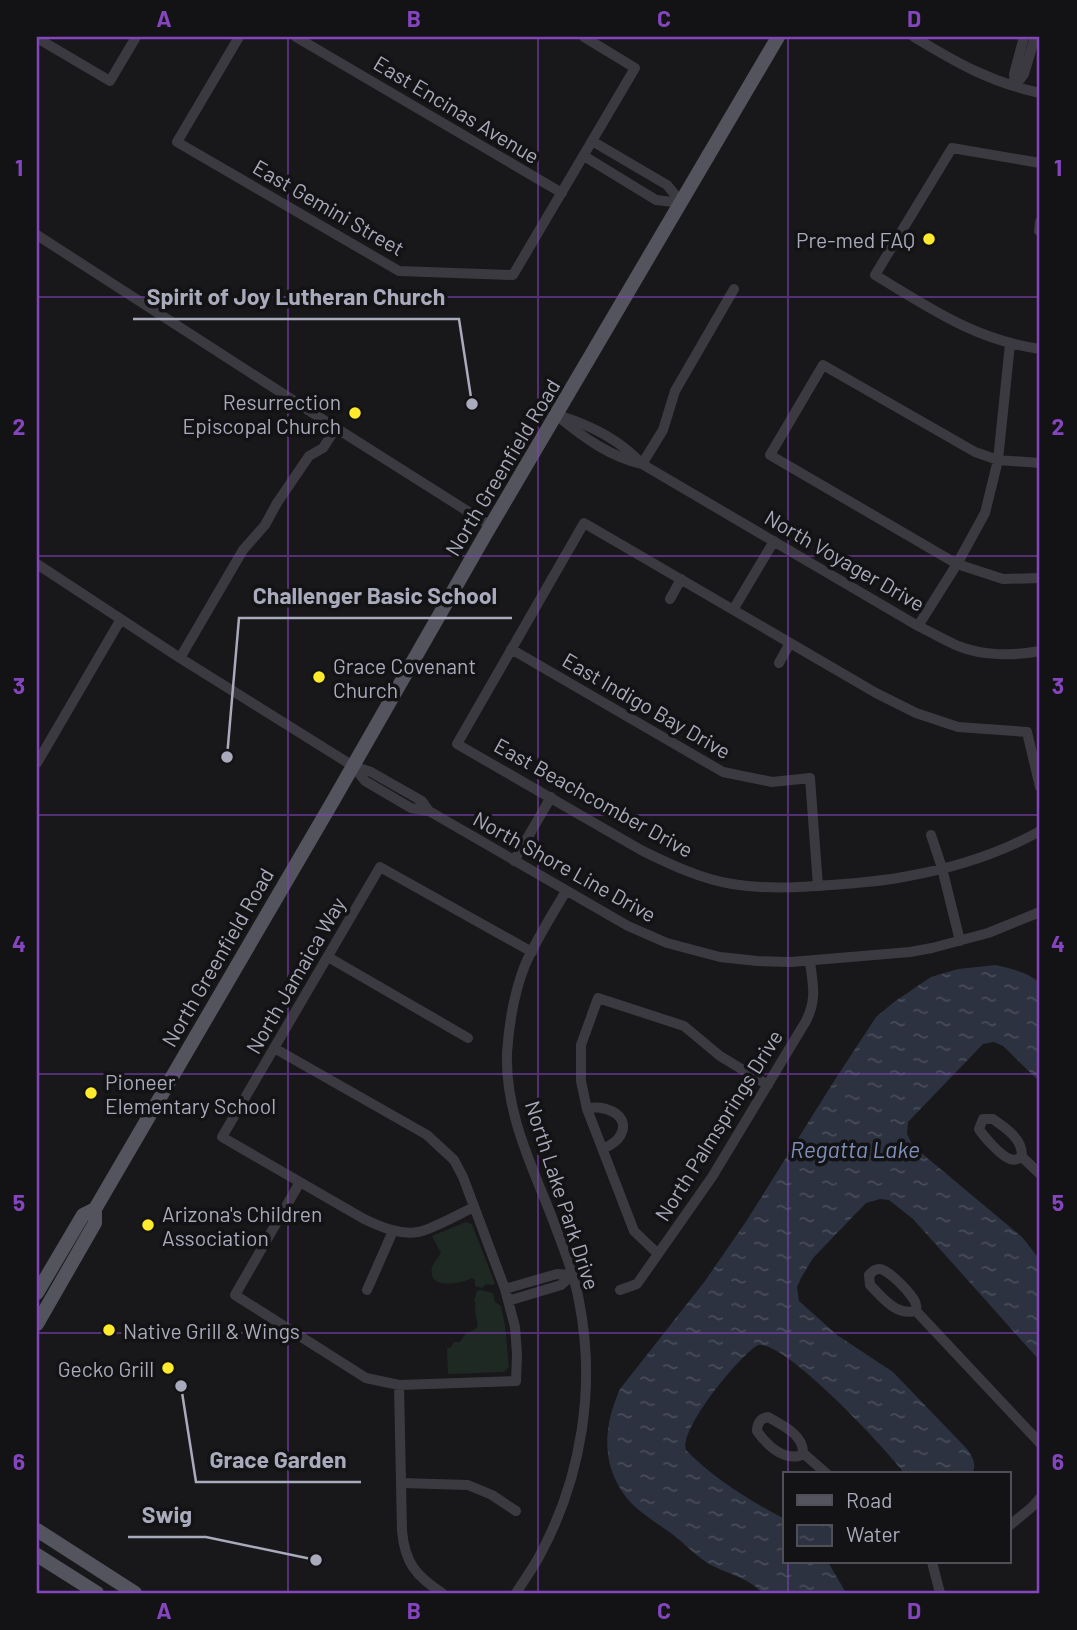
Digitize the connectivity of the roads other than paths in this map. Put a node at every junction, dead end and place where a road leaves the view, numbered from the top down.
1 (136, 37) edge
2 (239, 37) edge
3 (296, 37) edge
4 (584, 37) edge
5 (778, 37) edge
6 (914, 37) edge
7 (1024, 37) edge
8 (1035, 37) edge
9 (37, 38) edge
10 (1015, 86) junction
11 (1040, 93) edge
12 (592, 141) junction
13 (584, 156) junction
14 (1040, 163) edge
15 (562, 193) junction
16 (682, 203) junction
17 (37, 235) edge
18 (734, 289) dead end
19 (1010, 344) junction
20 (1040, 349) edge
21 (557, 415) junction
22 (336, 428) junction
23 (998, 460) junction
24 (1040, 463) edge
25 (642, 464) junction
26 (491, 526) junction
27 (774, 541) junction
28 (37, 564) edge
29 (957, 564) junction
30 (1040, 578) edge
31 (681, 579) junction
32 (670, 598) dead end
33 (733, 610) junction
34 (121, 619) junction
35 (918, 626) junction
36 (790, 643) junction
37 (511, 649) junction
38 (1040, 651) edge
39 (180, 657) junction
40 (779, 663) dead end
41 (37, 763) edge
42 (353, 766) junction
43 (1040, 787) edge
44 (551, 797) junction
45 (1040, 831) edge
46 (931, 835) dead end
47 (514, 861) junction
48 (942, 868) junction
49 (818, 886) junction
50 (566, 891) junction
51 (1040, 912) edge
52 (960, 942) junction
53 (532, 952) junction
54 (328, 957) junction
55 (810, 961) junction
56 (468, 1038) dead end
57 (274, 1048) junction
58 (768, 1085) junction
59 (587, 1109) junction
60 (603, 1149) junction
61 (1022, 1157) dead end
62 (1040, 1174) edge
63 (300, 1182) junction
64 (474, 1207) junction
65 (95, 1209) junction
66 (393, 1231) junction
67 (658, 1254) junction
68 (53, 1266) junction
69 (69, 1268) junction
70 (572, 1275) junction
71 (505, 1289) junction
72 (367, 1290) dead end
73 (620, 1290) dead end
74 (37, 1293) edge
75 (508, 1301) junction
76 (916, 1311) junction
77 (37, 1324) edge
78 (399, 1385) junction
79 (1040, 1443) edge
80 (803, 1453) dead end
81 (825, 1472) edge
82 (402, 1483) junction
83 (1040, 1498) edge
84 (516, 1511) dead end
85 (1010, 1525) edge
86 (37, 1530) edge
87 (37, 1555) edge
88 (933, 1564) edge
89 (97, 1593) edge
90 (135, 1593) edge
91 (442, 1593) edge
92 (516, 1593) edge
93 (940, 1593) edge

1 - 9 street
2 - 15 street, East Gemini Street
3 - 15 street, East Encinas Avenue
4 - 12 street
5 - 16 main road, North Greenfield Road
6 - 10 street
7 - 10 street
8 - 10 street
10 - 11 street
12 - 13 street
12 - 16 street
13 - 15 street
13 - 16 street
14 - 19 street
16 - 21 main road, North Greenfield Road
17 - 22 street
18 - 25 street
19 - 20 street
19 - 23 street
21 - 25 street, North Voyager Drive
21 - 26 main road, North Greenfield Road
22 - 26 street
22 - 39 street
23 - 24 street
23 - 29 street
23 - 29 street
25 - 27 street, North Voyager Drive
26 - 42 main road, North Greenfield Road
27 - 33 street
27 - 35 street, North Voyager Drive
28 - 34 street, North Shore Line Drive
29 - 30 street
29 - 35 street
31 - 32 street
31 - 33 street
31 - 37 street
33 - 36 street
34 - 39 street, North Shore Line Drive
34 - 41 street
35 - 38 street, North Voyager Drive
36 - 40 street
36 - 43 street
37 - 44 street, East Beachcomber Drive
37 - 49 street, East Indigo Bay Drive
39 - 42 street, North Shore Line Drive
42 - 47 street, North Shore Line Drive
42 - 65 main road, North Greenfield Road
44 - 47 street
44 - 49 street, East Beachcomber Drive
45 - 48 street, East Beachcomber Drive
46 - 48 street
47 - 50 street, North Shore Line Drive
48 - 49 street, East Beachcomber Drive
48 - 52 street
50 - 53 street, North Lake Park Drive
50 - 55 street, North Shore Line Drive
51 - 52 street, North Shore Line Drive
52 - 55 street, North Shore Line Drive
53 - 54 street, North Jamaica Way
53 - 70 street, North Lake Park Drive
54 - 56 street
54 - 57 street, North Jamaica Way
55 - 58 street, North Palmsprings Drive
57 - 63 street, North Jamaica Way
57 - 64 street
58 - 59 street
58 - 67 street, North Palmsprings Drive
59 - 60 street
59 - 60 street
60 - 67 street
61 - 62 street
63 - 66 street
63 - 78 street
64 - 66 street
64 - 71 street
65 - 68 main road, North Greenfield Road
65 - 69 main road, North Greenfield Road
66 - 72 street
67 - 73 street, North Palmsprings Drive
68 - 69 main road
68 - 74 main road, North Greenfield Road
69 - 77 main road, North Greenfield Road
70 - 71 street
70 - 75 street
70 - 92 street, North Lake Park Drive
71 - 75 street
75 - 78 street
76 - 76 street
76 - 79 street
78 - 82 street
80 - 81 street
82 - 84 street
82 - 91 street
83 - 85 street
86 - 90 main road
87 - 89 main road
88 - 93 street

